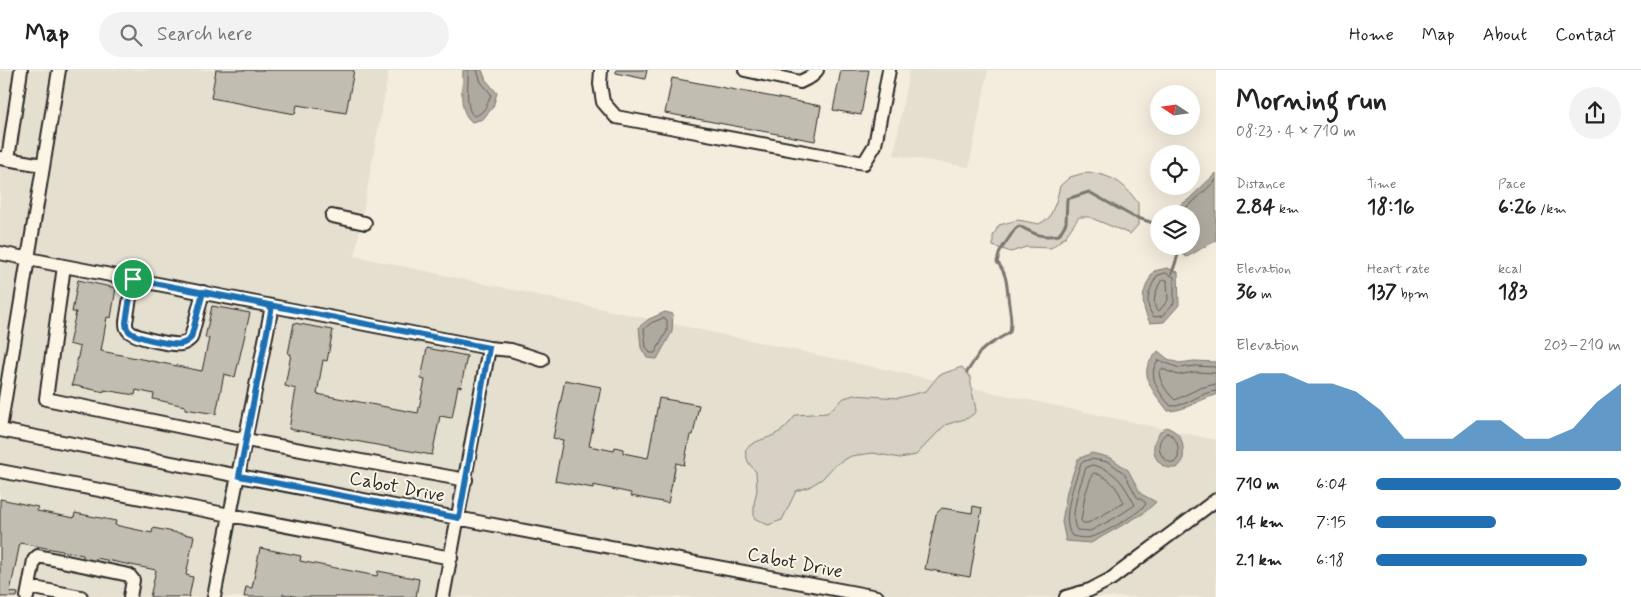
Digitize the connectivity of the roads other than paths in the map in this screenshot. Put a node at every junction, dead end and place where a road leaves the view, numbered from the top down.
1 (21, 70) edge
2 (59, 70) edge
3 (601, 70) edge
4 (745, 70) edge
5 (817, 70) edge
6 (889, 70) edge
7 (4, 158) edge
8 (44, 166) junction
9 (332, 216) dead end
10 (365, 223) dead end
11 (0, 253) edge
12 (28, 259) junction
13 (64, 266) junction
14 (133, 279) junction
15 (203, 292) junction
16 (272, 306) junction
17 (489, 348) junction
18 (542, 360) dead end
19 (0, 429) edge
20 (246, 440) junction
21 (0, 472) edge
22 (239, 476) junction
23 (466, 480) junction
24 (1213, 506) edge
25 (230, 515) junction
26 (459, 518) junction
27 (451, 558) junction
28 (28, 592) edge
29 (81, 597) edge
30 (130, 597) edge
31 (214, 597) edge
32 (443, 597) edge
33 (877, 597) edge
34 (1066, 597) edge

1 - 7 street
2 - 8 street
3 - 6 street
4 - 5 street
7 - 8 street
8 - 12 street
9 - 10 street
11 - 12 street
12 - 13 street
12 - 19 street
13 - 14 street
13 - 20 street
14 - 15 street
14 - 15 street
15 - 16 street
16 - 17 street
16 - 20 street
17 - 18 street
17 - 23 street
19 - 22 street, Cabot Drive
20 - 22 street
20 - 23 street
21 - 25 street
22 - 25 street
22 - 26 street, Cabot Drive
23 - 26 street
24 - 34 street
25 - 27 street
25 - 31 street
26 - 27 street
26 - 33 street, Cabot Drive
27 - 32 street
28 - 29 street
28 - 30 street

